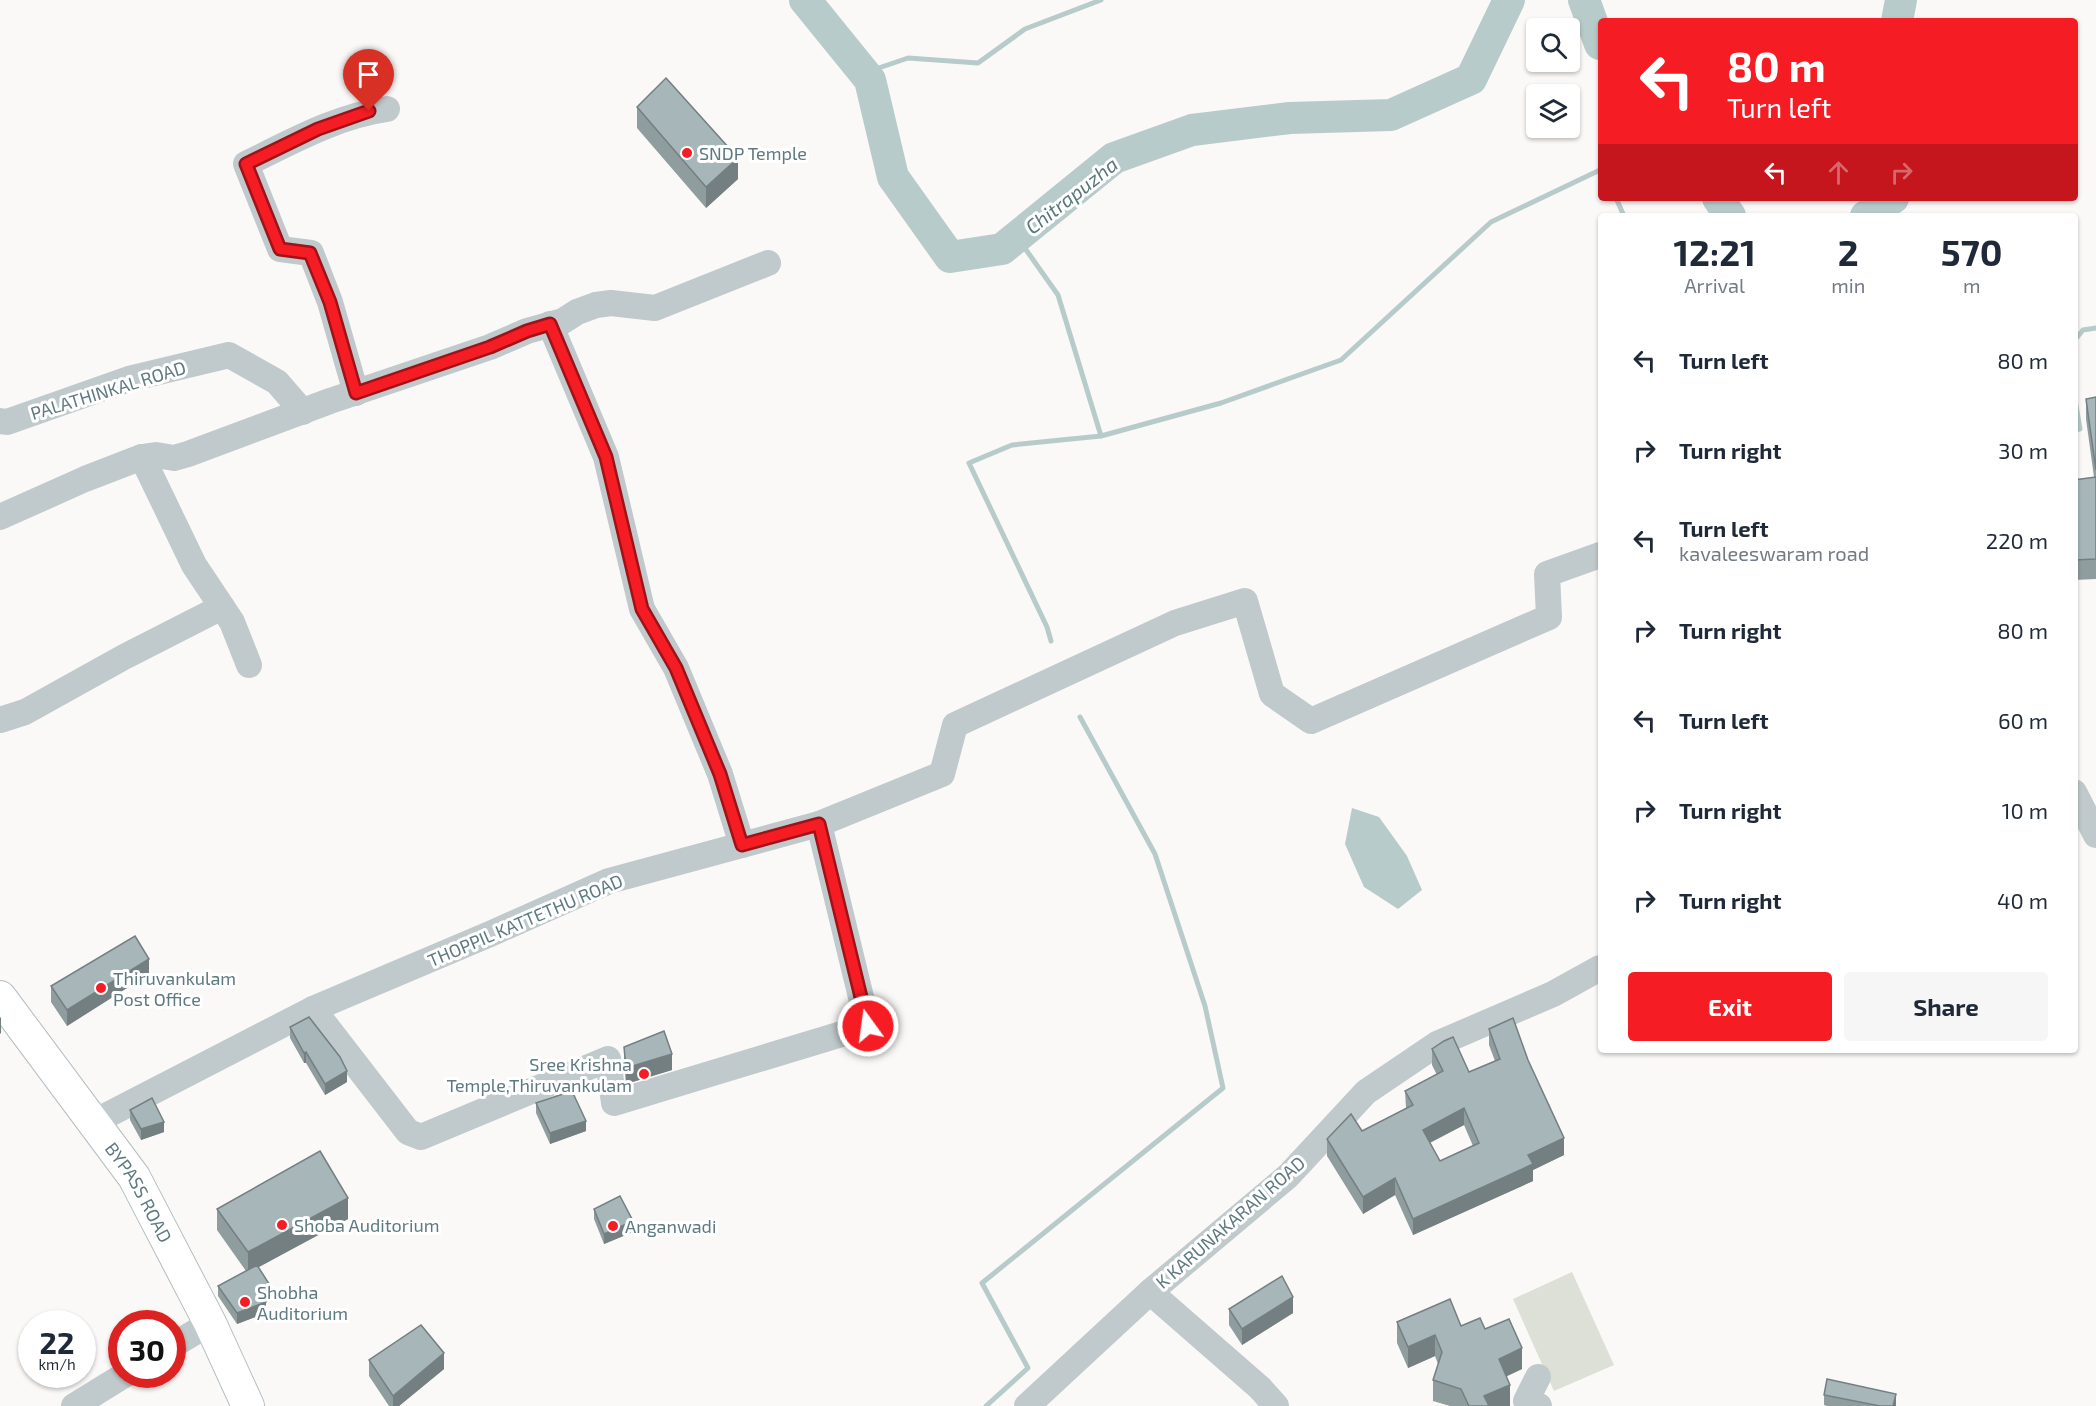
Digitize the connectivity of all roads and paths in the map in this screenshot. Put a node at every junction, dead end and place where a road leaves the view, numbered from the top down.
1 (387, 108) dead end
2 (768, 263) dead end
3 (550, 324) junction
4 (356, 393) junction
5 (303, 412) junction
6 (0, 422) edge
7 (142, 457) junction
8 (0, 517) edge
9 (1598, 556) edge
10 (222, 607) junction
11 (249, 665) dead end
12 (0, 720) edge
13 (2078, 800) edge
14 (819, 824) junction
15 (2096, 835) edge
16 (742, 845) junction
17 (1598, 969) edge
18 (0, 997) edge
19 (313, 1009) junction
20 (94, 1122) junction
21 (1150, 1292) junction
22 (210, 1323) junction
23 (186, 1338) edge
24 (1538, 1377) dead end
25 (108, 1385) edge
26 (74, 1406) edge
27 (248, 1406) edge
28 (1027, 1406) edge
29 (1276, 1406) edge
30 (1539, 1406) edge

1 - 4 street
2 - 3 street
3 - 4 street
3 - 16 street
4 - 5 street
5 - 6 street, PALATHINKAL ROAD
5 - 7 street
7 - 8 street
7 - 10 street
9 - 14 street, THOPPIL KATTETHU ROAD
10 - 11 street
10 - 12 street
13 - 15 street
14 - 16 street, THOPPIL KATTETHU ROAD
14 - 19 street
16 - 19 street, THOPPIL KATTETHU ROAD
17 - 21 street, K KARUNAKARAN ROAD
18 - 20 main road, BYPASS ROAD
19 - 20 street, THOPPIL KATTETHU ROAD
20 - 22 main road, BYPASS ROAD
21 - 28 street, K KARUNAKARAN ROAD
21 - 29 street
22 - 23 street
22 - 27 main road, BYPASS ROAD
24 - 30 street
25 - 26 street

